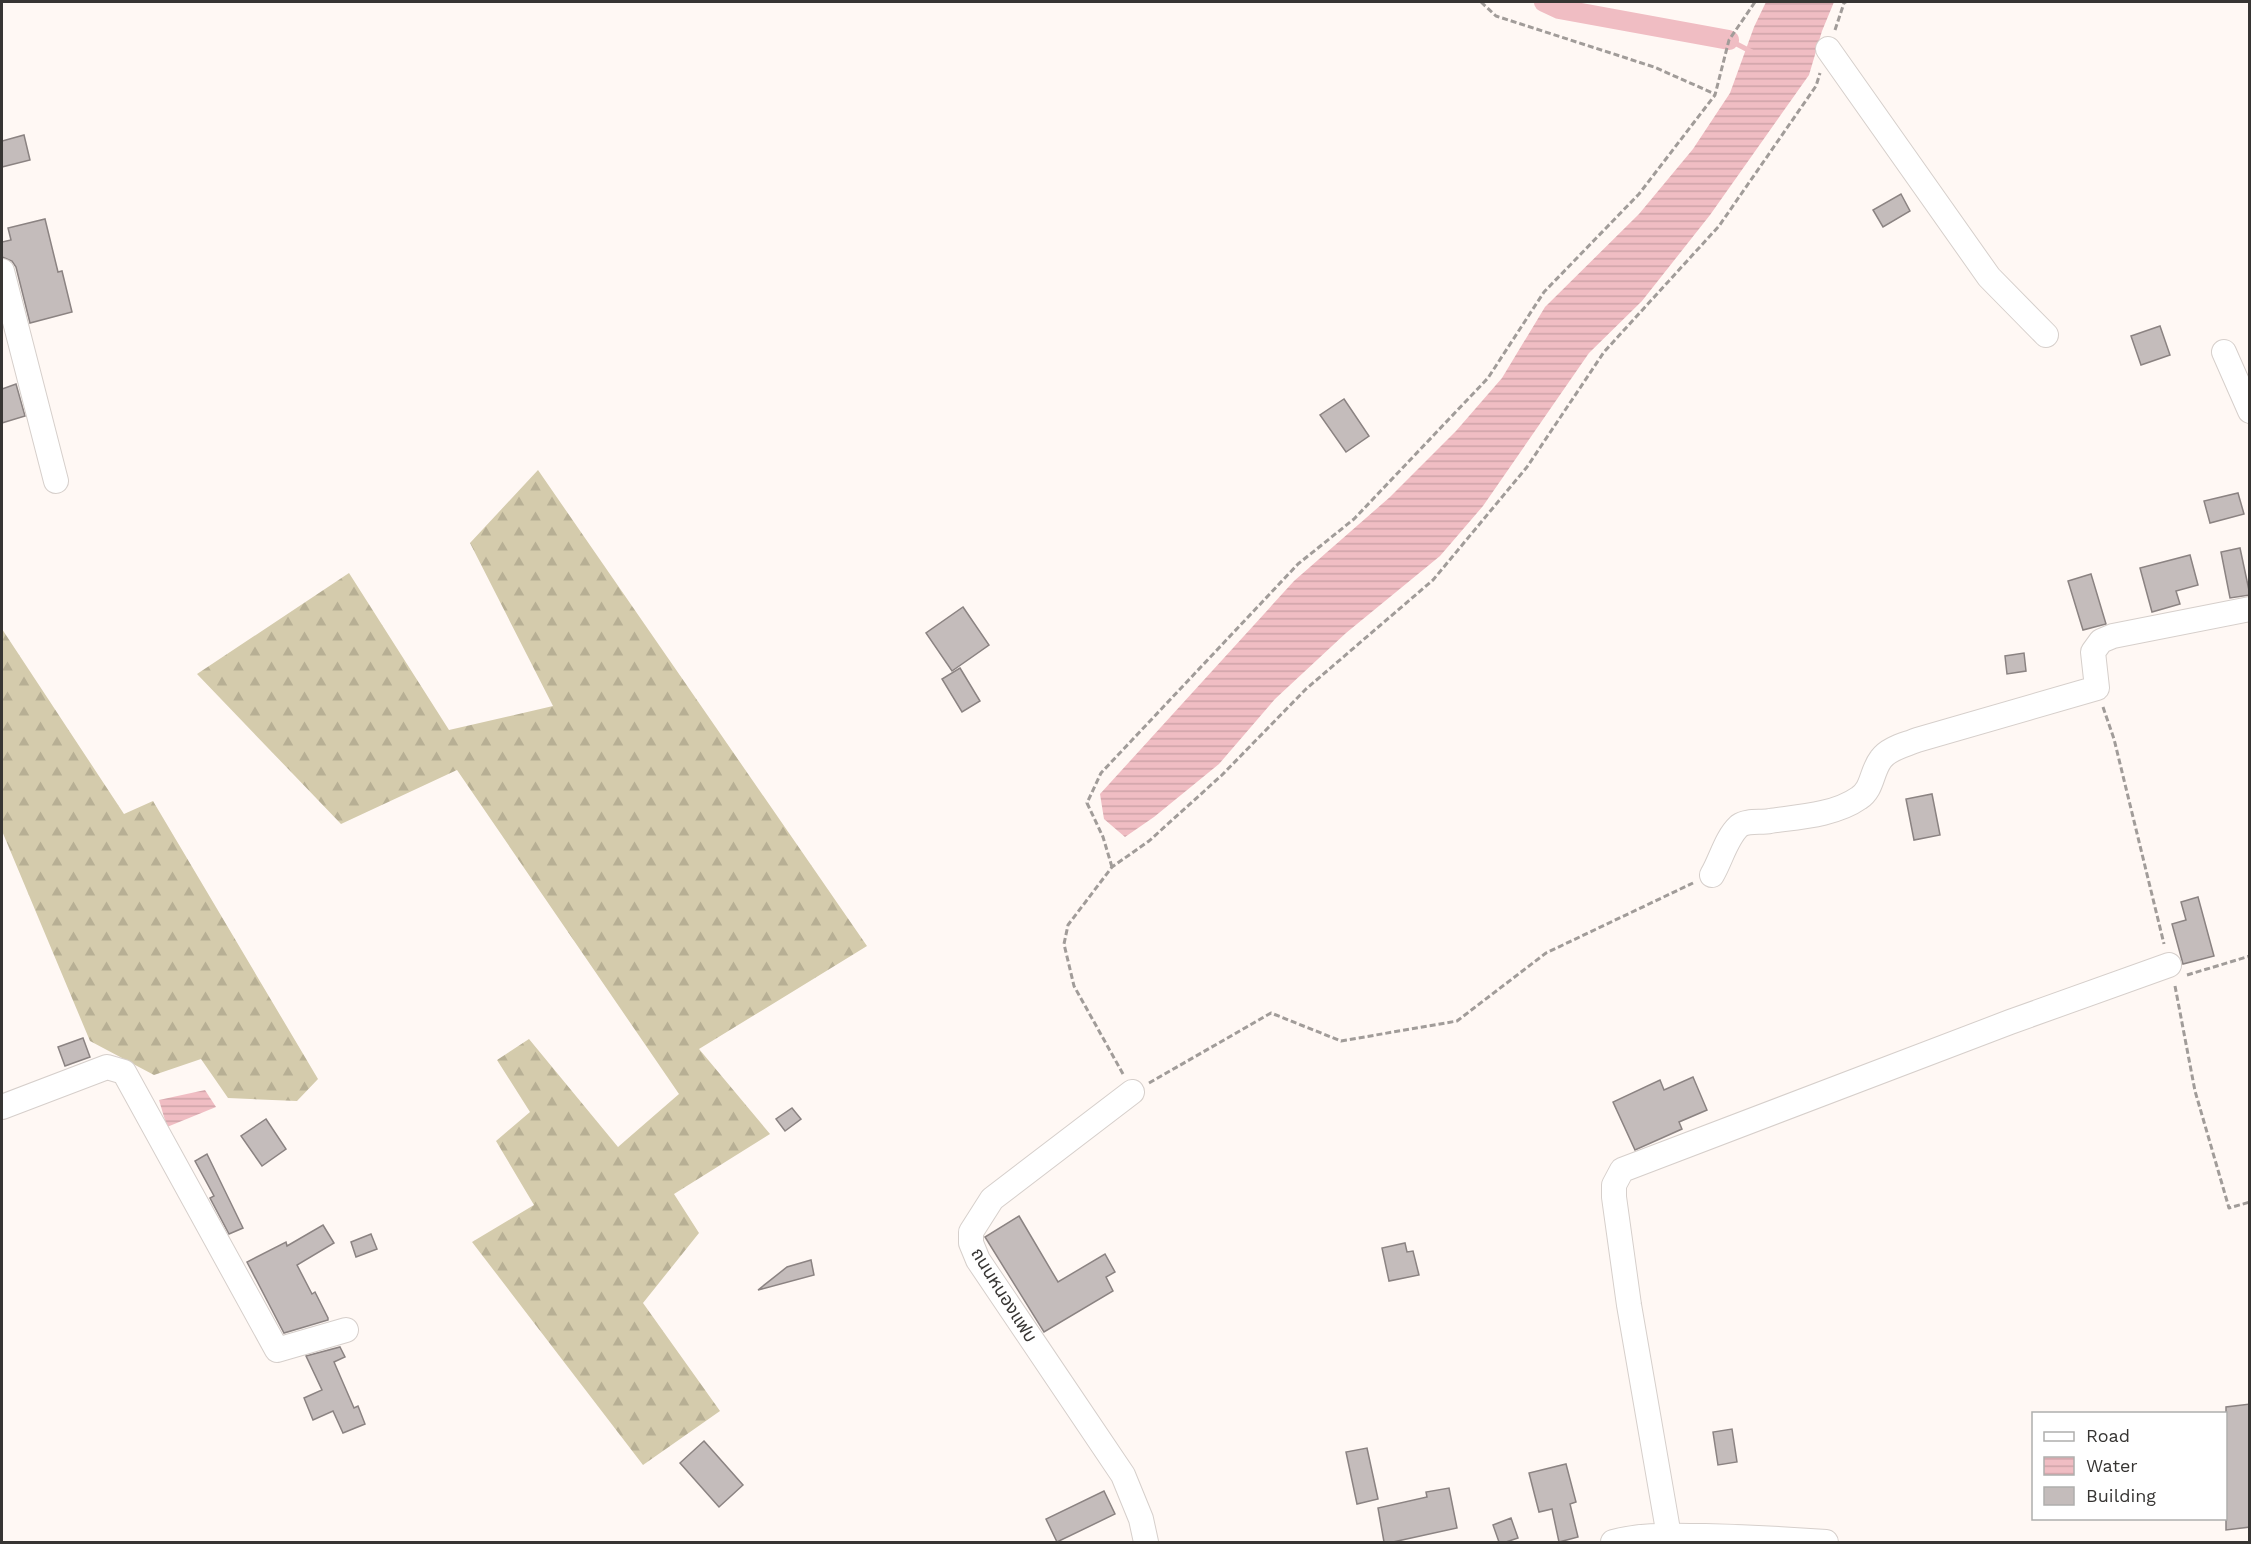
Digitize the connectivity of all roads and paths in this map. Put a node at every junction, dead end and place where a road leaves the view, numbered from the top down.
1 (1481, 2) edge
2 (1755, 2) edge
3 (1846, 2) edge
4 (1828, 49) junction
5 (1715, 95) junction
6 (2, 271) edge
7 (2046, 335) dead end
8 (2224, 352) dead end
9 (2250, 411) edge
10 (56, 481) dead end
11 (2250, 609) edge
12 (1112, 867) junction
13 (1712, 874) joint
14 (2250, 956) edge
15 (2177, 970) joint
16 (1132, 1092) junction
17 (2, 1107) edge
18 (346, 1330) dead end
19 (1682, 1538) edge
20 (1146, 1542) edge
21 (1613, 1542) edge
22 (1826, 1542) edge

1 - 5 path
2 - 5 path
3 - 4 path
4 - 7 street
4 - 12 path
5 - 12 path
6 - 10 street
8 - 9 street
11 - 13 street
12 - 16 path
13 - 16 path
14 - 15 path
15 - 19 street
16 - 20 street, ถนนหนองแฟบ
17 - 18 street
19 - 21 street
19 - 22 street

